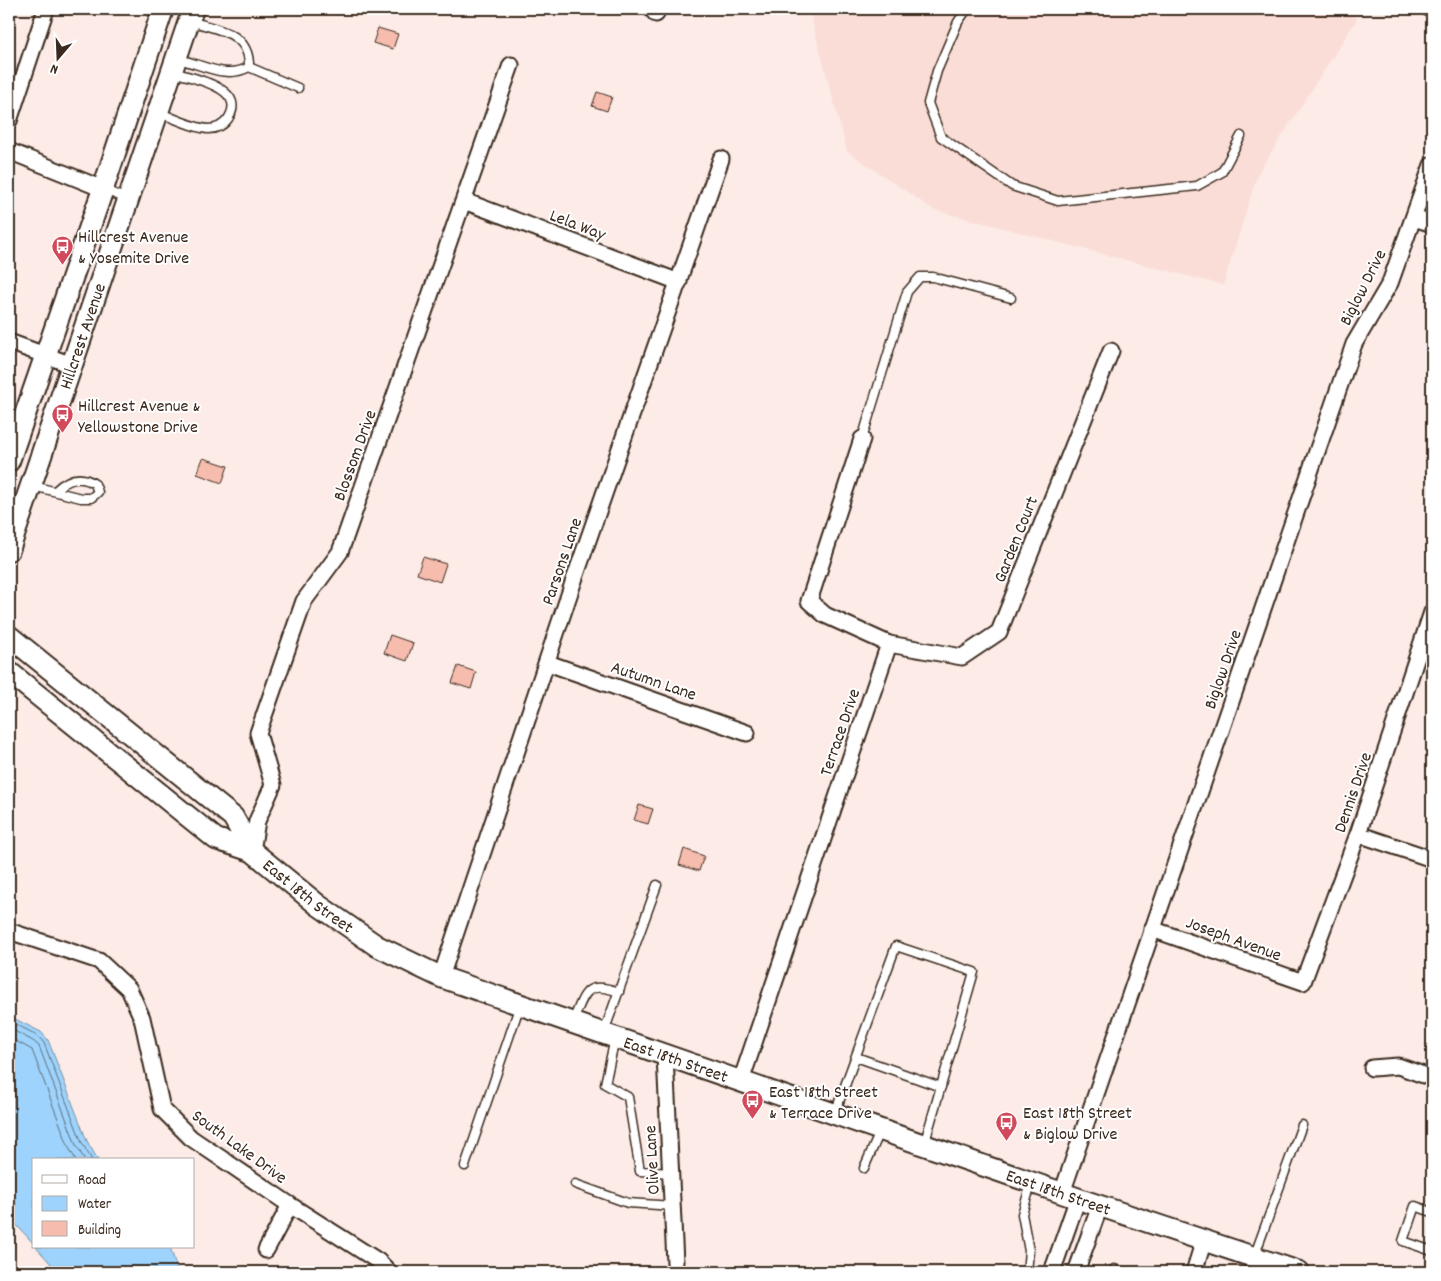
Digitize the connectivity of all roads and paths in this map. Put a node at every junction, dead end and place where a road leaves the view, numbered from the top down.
1 (46, 9) edge
2 (163, 9) edge
3 (967, 9) edge
4 (191, 15) edge
5 (174, 65) junction
6 (511, 65) dead end
7 (249, 67) junction
8 (298, 88) dead end
9 (158, 112) junction
10 (9, 121) edge
11 (1241, 136) dead end
12 (9, 150) edge
13 (721, 159) dead end
14 (1432, 165) edge
15 (103, 190) junction
16 (128, 199) junction
17 (464, 201) junction
18 (1414, 218) junction
19 (1432, 224) edge
20 (679, 282) junction
21 (1011, 298) dead end
22 (9, 342) edge
23 (1111, 351) dead end
24 (44, 355) junction
25 (72, 365) junction
26 (862, 439) joint
27 (9, 461) edge
28 (31, 485) junction
29 (55, 491) junction
30 (9, 550) edge
31 (1432, 612) edge
32 (9, 636) edge
33 (889, 644) junction
34 (548, 663) junction
35 (9, 672) edge
36 (747, 733) dead end
37 (1358, 834) junction
38 (252, 851) junction
39 (1432, 859) edge
40 (657, 885) dead end
41 (1152, 929) junction
42 (9, 931) edge
43 (441, 977) junction
44 (1303, 982) joint
45 (618, 992) junction
46 (520, 1005) junction
47 (572, 1023) junction
48 (609, 1036) junction
49 (665, 1056) junction
50 (856, 1057) junction
51 (1372, 1068) dead end
52 (1432, 1078) edge
53 (741, 1081) junction
54 (941, 1087) junction
55 (835, 1114) junction
56 (1302, 1125) dead end
57 (881, 1130) junction
58 (924, 1145) junction
59 (465, 1166) dead end
60 (864, 1168) dead end
61 (671, 1173) junction
62 (1031, 1182) junction
63 (575, 1184) dead end
64 (1070, 1195) junction
65 (290, 1205) junction
66 (673, 1206) junction
67 (1100, 1206) junction
68 (1432, 1212) edge
69 (1204, 1240) junction
70 (266, 1250) dead end
71 (1432, 1251) edge
72 (1254, 1257) junction
73 (676, 1263) dead end
74 (1114, 1269) dead end
75 (389, 1272) edge
76 (1027, 1272) edge
77 (1052, 1272) edge
78 (1076, 1272) edge
79 (1122, 1272) edge
80 (1194, 1272) edge
81 (1299, 1272) edge

1 - 10 street
2 - 15 main road, Hillcrest Avenue
3 - 11 lane
4 - 5 main road, Hillcrest Avenue
4 - 7 lane
5 - 7 lane
5 - 9 main road, Hillcrest Avenue
5 - 9 lane
6 - 17 street, Blossom Drive
7 - 8 lane
9 - 16 main road, Hillcrest Avenue
12 - 15 street
13 - 20 street, Parsons Lane
14 - 18 street, Biglow Drive
15 - 16 lane
15 - 24 main road, Hillcrest Avenue
16 - 25 main road, Hillcrest Avenue
17 - 20 street, Lela Way
17 - 38 street, Blossom Drive
18 - 19 street
18 - 41 street, Biglow Drive
20 - 34 street, Parsons Lane
21 - 26 lane
22 - 24 street
23 - 33 street, Garden Court
24 - 25 street
24 - 27 main road, Hillcrest Avenue
25 - 28 main road, Hillcrest Avenue
26 - 33 street
28 - 29 lane
28 - 30 main road, Hillcrest Avenue
29 - 29 lane
31 - 37 street, Dennis Drive
32 - 38 main road, East 18th Street
33 - 53 street, Terrace Drive
34 - 36 street, Autumn Lane
34 - 43 street, Parsons Lane
35 - 38 main road, East 18th Street
37 - 39 street
37 - 44 street, Dennis Drive
38 - 43 main road, East 18th Street
40 - 45 lane
41 - 44 street, Joseph Avenue
41 - 64 street, Biglow Drive
42 - 65 street, South Lake Drive
43 - 46 main road, East 18th Street
45 - 47 lane
45 - 48 lane
46 - 47 main road, East 18th Street
46 - 59 lane
47 - 48 main road, East 18th Street
48 - 49 main road, East 18th Street
48 - 61 lane
49 - 53 main road, East 18th Street
49 - 61 street, Olive Lane
50 - 54 lane
50 - 54 lane
50 - 55 lane
51 - 52 street
53 - 55 main road, East 18th Street
54 - 58 lane
55 - 57 main road, East 18th Street
56 - 72 lane
57 - 58 main road, East 18th Street
57 - 60 lane
58 - 62 main road, East 18th Street
61 - 66 street, Olive Lane
62 - 64 main road, East 18th Street
62 - 76 lane
63 - 66 lane
64 - 67 main road, East 18th Street
64 - 77 street, Biglow Drive
65 - 70 street
65 - 75 street, South Lake Drive
66 - 73 street, Olive Lane
67 - 69 main road, East 18th Street
67 - 78 street
68 - 71 lane
69 - 72 main road, East 18th Street
69 - 80 street
72 - 81 main road, East 18th Street
74 - 79 lane

